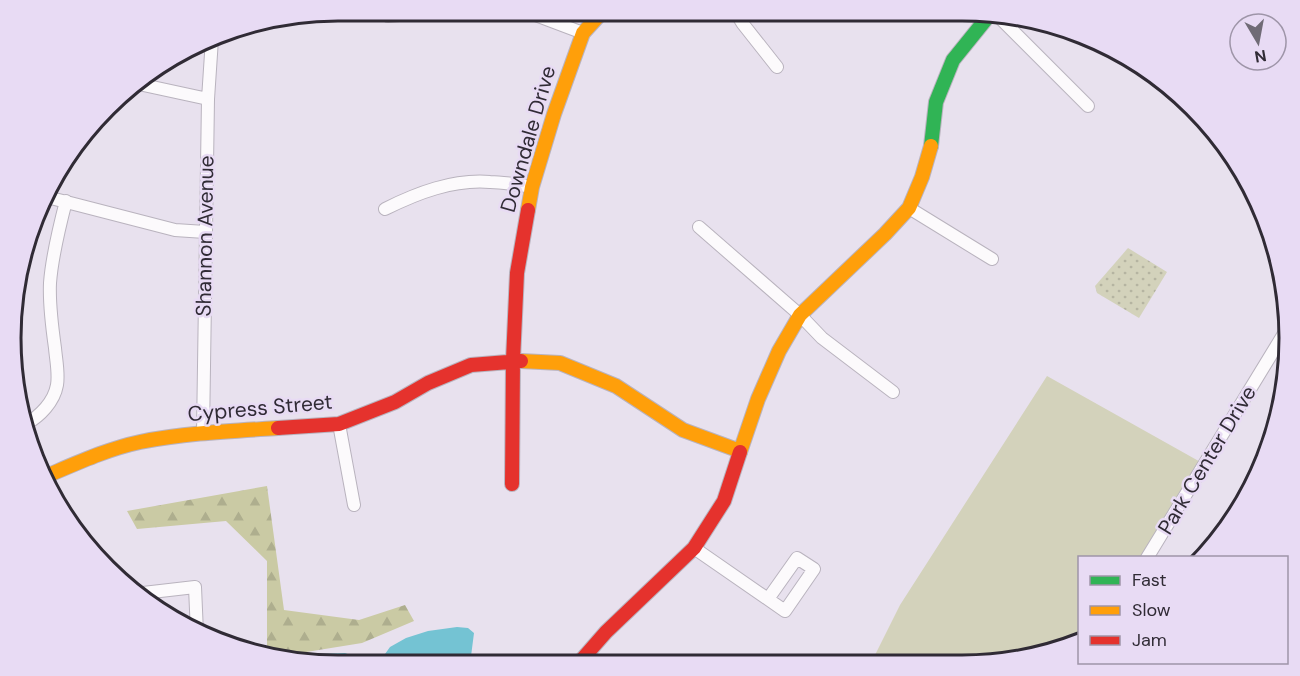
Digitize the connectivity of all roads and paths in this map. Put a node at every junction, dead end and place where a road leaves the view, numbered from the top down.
1 (551, 21) edge
2 (594, 21) edge
3 (741, 21) edge
4 (984, 22) edge
5 (1006, 24) edge
6 (583, 33) junction
7 (211, 48) edge
8 (777, 67) dead end
9 (147, 86) edge
10 (208, 99) junction
11 (1088, 106) dead end
12 (532, 187) junction
13 (54, 198) edge
14 (66, 201) junction
15 (909, 208) junction
16 (385, 209) dead end
17 (699, 227) dead end
18 (205, 232) junction
19 (993, 260) dead end
20 (800, 315) junction
21 (1279, 342) edge
22 (513, 360) junction
23 (893, 392) dead end
24 (32, 420) edge
25 (339, 424) junction
26 (203, 433) junction
27 (740, 451) junction
28 (52, 474) edge
29 (512, 484) dead end
30 (354, 505) dead end
31 (694, 548) junction
32 (1149, 556) edge
33 (149, 592) edge
34 (768, 599) dead end
35 (196, 621) edge
36 (586, 655) edge

1 - 6 street
2 - 6 street, Downdale Drive
3 - 8 street
4 - 15 street
5 - 11 street
6 - 12 street, Downdale Drive
7 - 10 street, Shannon Avenue
9 - 10 street
10 - 18 street, Shannon Avenue
12 - 16 street
12 - 22 street, Downdale Drive
13 - 14 street
14 - 18 street
14 - 24 street
15 - 19 street
15 - 20 street
17 - 20 street
18 - 26 street, Shannon Avenue
20 - 23 street
20 - 27 street
21 - 32 street, Park Center Drive
22 - 25 street, Cypress Street
22 - 27 street, Cypress Street
22 - 29 street, Downdale Drive
25 - 26 street, Cypress Street
25 - 30 street
26 - 28 street, Cypress Street
27 - 31 street
31 - 34 street
31 - 36 street
33 - 35 street

